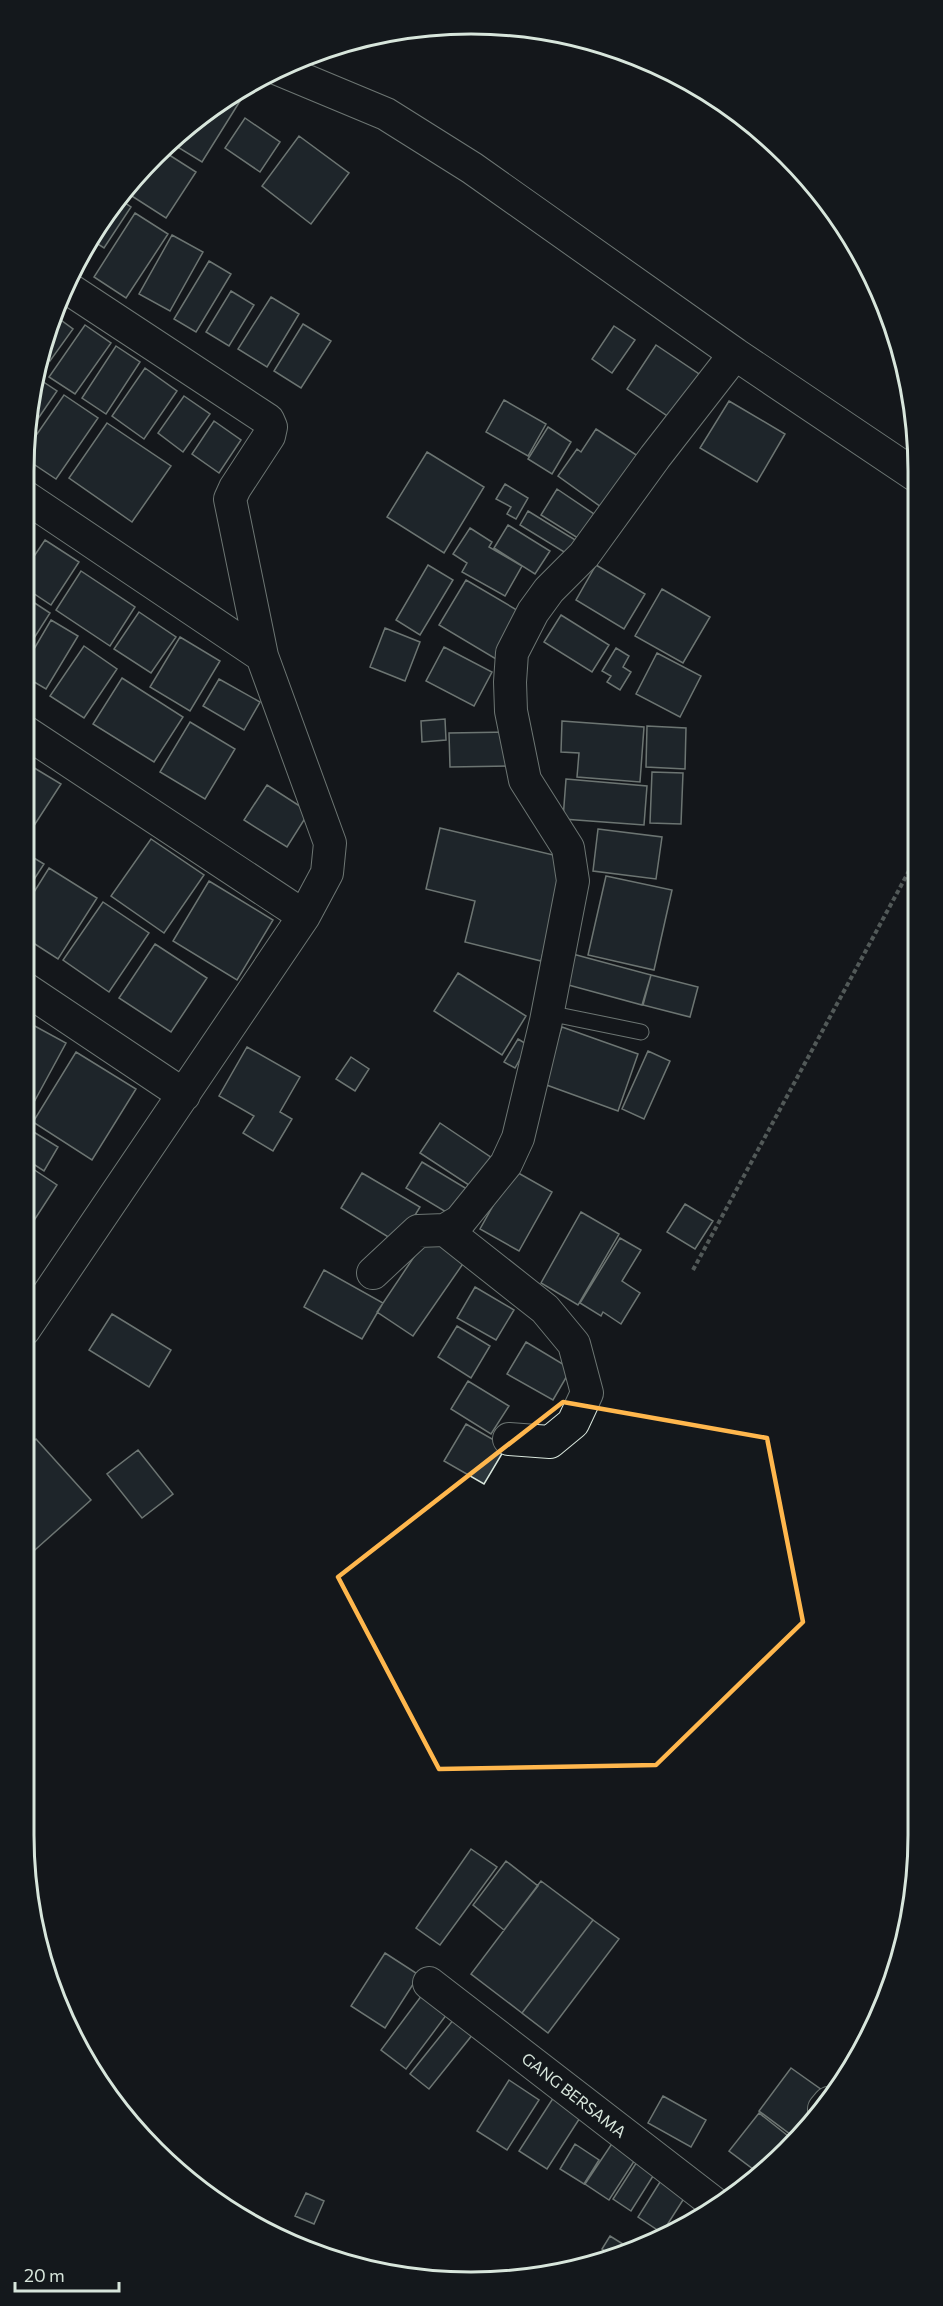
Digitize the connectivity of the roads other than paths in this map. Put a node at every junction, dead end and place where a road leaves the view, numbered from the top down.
1 (291, 74) edge
2 (74, 292) edge
3 (735, 354) junction
4 (908, 470) edge
5 (34, 503) edge
6 (262, 656) junction
7 (34, 738) edge
8 (304, 916) junction
9 (34, 995) edge
10 (548, 1013) junction
11 (641, 1032) dead end
12 (184, 1095) junction
13 (445, 1230) junction
14 (373, 1273) dead end
15 (34, 1311) edge
16 (509, 1439) dead end
17 (429, 1983) dead end
18 (710, 2200) edge

1 - 3 street
2 - 6 street
3 - 4 street
3 - 10 street
5 - 6 street
6 - 8 street
7 - 8 street
8 - 12 street
9 - 12 street
10 - 11 lane
10 - 13 street
12 - 15 street
13 - 14 street
13 - 16 street
17 - 18 street, GANG BERSAMA

